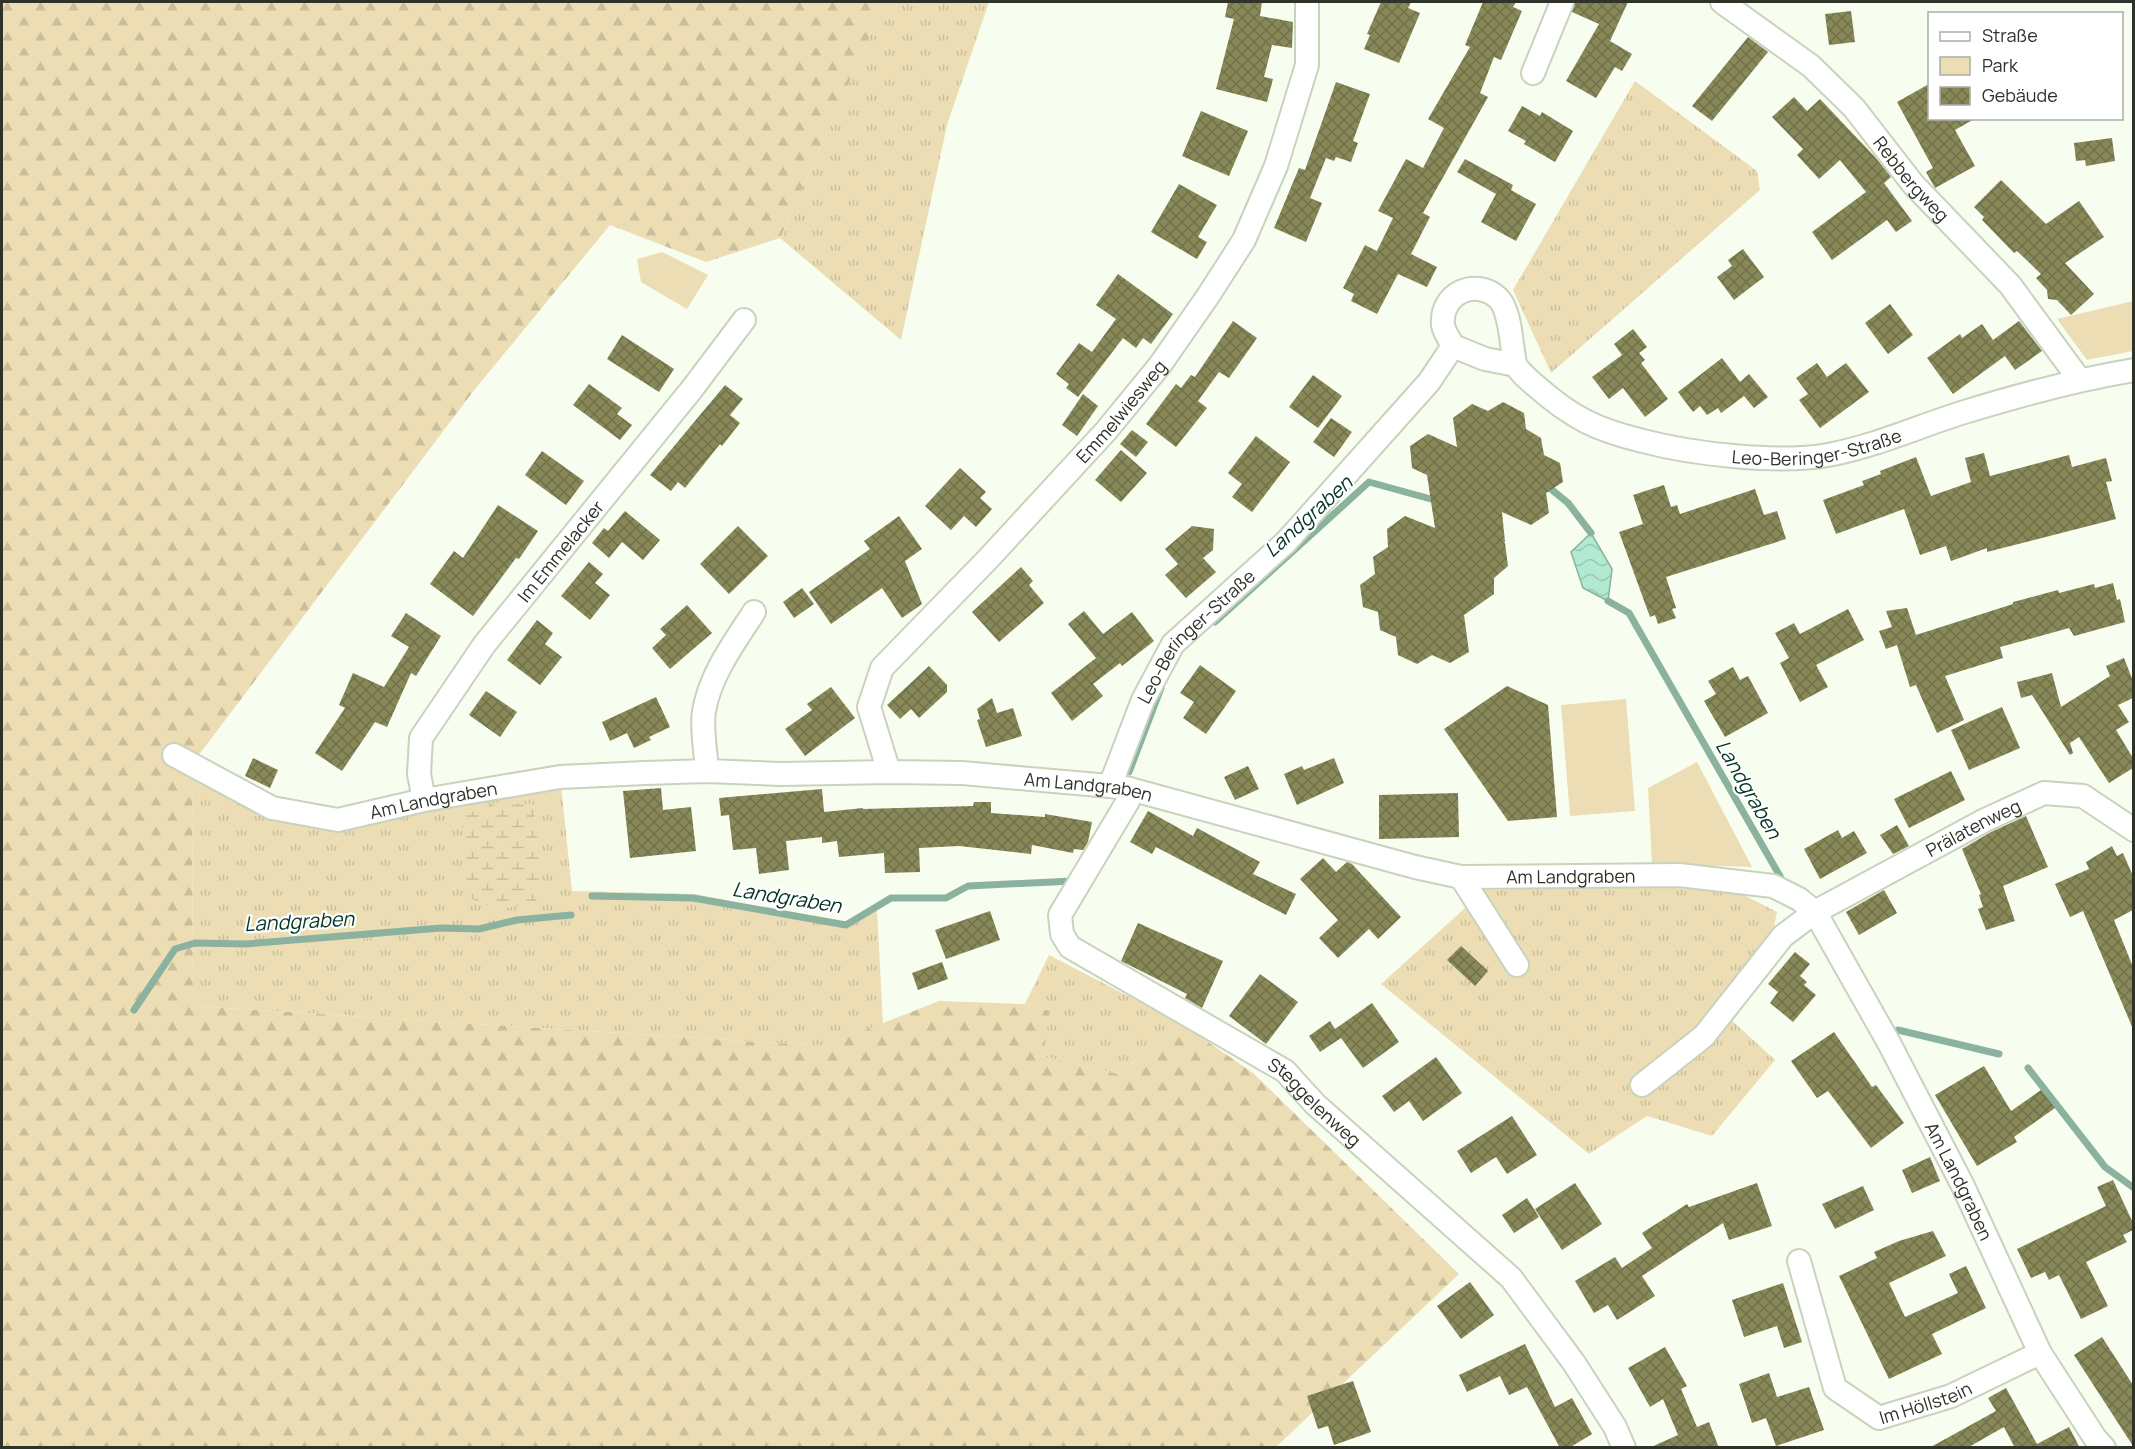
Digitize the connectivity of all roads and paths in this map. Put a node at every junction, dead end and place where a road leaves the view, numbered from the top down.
1 (1307, 2) edge
2 (1562, 2) edge
3 (1722, 2) edge
4 (1533, 73) dead end
5 (744, 320) dead end
6 (1453, 346) junction
7 (1516, 365) junction
8 (2133, 370) edge
9 (2079, 379) junction
10 (753, 612) dead end
11 (174, 755) dead end
12 (707, 771) junction
13 (889, 772) junction
14 (1120, 788) junction
15 (424, 800) junction
16 (2133, 831) edge
17 (1461, 877) junction
18 (1815, 912) junction
19 (1517, 965) dead end
20 (1642, 1085) dead end
21 (1799, 1261) dead end
22 (2040, 1353) junction
23 (1624, 1448) edge
24 (2104, 1448) edge

1 - 13 street, Emmelwiesweg
2 - 4 street
3 - 9 street, Rebbergweg
5 - 15 street, Im Emmelacker
6 - 7 street
6 - 7 street
6 - 14 street, Leo-Beringer-Straße
7 - 9 street, Leo-Beringer-Straße
8 - 9 street, Leo-Beringer-Straße
10 - 12 street
11 - 15 street, Am Landgraben
12 - 13 street, Am Landgraben
12 - 15 street, Am Landgraben
13 - 14 street, Am Landgraben
14 - 17 street, Am Landgraben
14 - 23 street, Steggelenweg
16 - 18 street, Prälatenweg
17 - 18 street, Am Landgraben
17 - 19 street
18 - 20 street
18 - 22 street, Am Landgraben
21 - 22 street, Im Höllstein
22 - 24 street, Am Landgraben

